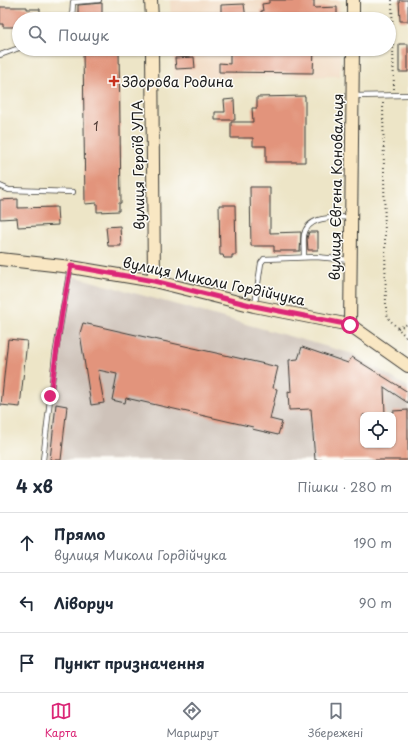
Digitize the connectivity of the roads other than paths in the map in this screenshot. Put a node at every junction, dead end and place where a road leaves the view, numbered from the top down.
1 (99, 0) edge
2 (152, 0) edge
3 (353, 0) edge
4 (72, 12) edge
5 (152, 12) edge
6 (353, 12) edge
7 (12, 51) edge
8 (0, 55) edge
9 (152, 56) edge
10 (353, 56) edge
11 (408, 95) edge
12 (352, 96) junction
13 (0, 186) edge
14 (73, 192) dead end
15 (351, 217) junction
16 (304, 257) junction
17 (0, 259) edge
18 (350, 260) junction
19 (71, 266) junction
20 (154, 281) junction
21 (254, 306) junction
22 (350, 325) junction
23 (408, 366) edge
24 (43, 460) edge

1 - 4 lane
2 - 5 street
3 - 6 street
7 - 8 lane
9 - 20 street, вулиця Героїв УПА
10 - 12 street, вулиця Євгена Коновальця
11 - 12 lane
12 - 15 street, вулиця Євгена Коновальця
13 - 14 lane
15 - 16 lane
15 - 18 street, вулиця Євгена Коновальця
16 - 18 lane
16 - 21 lane
17 - 19 street, вулиця Миколи Гордійчука
18 - 22 street, вулиця Євгена Коновальця
19 - 20 street, вулиця Миколи Гордійчука
19 - 24 lane
20 - 21 street, вулиця Миколи Гордійчука
21 - 22 street, вулиця Миколи Гордійчука
22 - 23 street, вулиця Миколи Гордійчука

